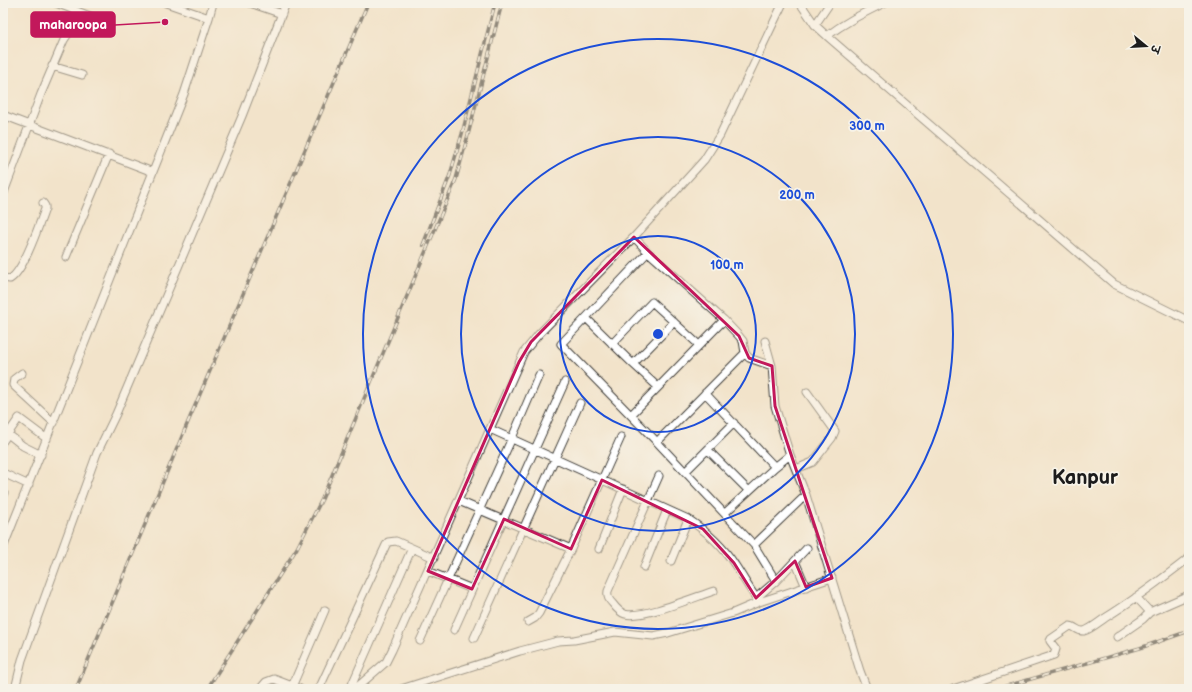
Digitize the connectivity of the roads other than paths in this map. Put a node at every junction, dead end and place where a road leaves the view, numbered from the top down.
1 (56, 3) edge
2 (166, 3) edge
3 (213, 3) edge
4 (250, 3) edge
5 (286, 3) edge
6 (783, 3) edge
7 (800, 3) edge
8 (830, 3) edge
9 (884, 3) edge
10 (82, 13) junction
11 (282, 14) junction
12 (209, 18) junction
13 (108, 23) dead end
14 (815, 25) junction
15 (827, 36) junction
16 (52, 66) junction
17 (82, 75) dead end
18 (3, 115) edge
19 (29, 124) junction
20 (109, 154) junction
21 (154, 172) junction
22 (3, 195) edge
23 (43, 203) dead end
24 (634, 237) junction
25 (648, 252) junction
26 (66, 257) dead end
27 (3, 278) edge
28 (586, 318) junction
29 (724, 320) junction
30 (1189, 321) edge
31 (674, 322) junction
32 (765, 342) dead end
33 (612, 344) junction
34 (699, 345) junction
35 (745, 353) junction
36 (633, 364) junction
37 (772, 366) junction
38 (22, 373) dead end
39 (539, 375) dead end
40 (565, 382) dead end
41 (658, 387) junction
42 (806, 392) dead end
43 (705, 393) junction
44 (580, 403) dead end
45 (631, 415) junction
46 (734, 423) junction
47 (54, 424) junction
48 (490, 429) junction
49 (6, 432) edge
50 (621, 437) dead end
51 (512, 438) junction
52 (47, 439) junction
53 (3, 441) edge
54 (658, 442) junction
55 (535, 449) junction
56 (708, 450) junction
57 (41, 455) junction
58 (790, 455) junction
59 (556, 458) junction
60 (775, 467) junction
61 (796, 469) junction
62 (686, 472) junction
63 (3, 473) edge
64 (659, 476) dead end
65 (602, 480) junction
66 (29, 485) junction
67 (623, 489) junction
68 (749, 491) junction
69 (806, 495) junction
70 (459, 501) junction
71 (648, 501) junction
72 (480, 509) junction
73 (667, 510) junction
74 (725, 514) junction
75 (504, 519) junction
76 (688, 519) junction
77 (523, 528) junction
78 (754, 545) junction
79 (3, 548) edge
80 (412, 548) junction
81 (807, 548) dead end
82 (571, 549) junction
83 (599, 549) dead end
84 (434, 558) junction
85 (1189, 558) edge
86 (671, 561) dead end
87 (795, 562) junction
88 (644, 567) dead end
89 (428, 571) junction
90 (832, 578) junction
91 (448, 579) junction
92 (776, 581) junction
93 (806, 587) junction
94 (472, 589) junction
95 (714, 591) dead end
96 (1189, 595) edge
97 (1136, 597) junction
98 (757, 600) junction
99 (325, 610) dead end
100 (1150, 612) junction
101 (528, 622) dead end
102 (454, 630) dead end
103 (1117, 636) dead end
104 (474, 638) dead end
105 (420, 641) dead end
106 (291, 687) edge
107 (15, 689) edge
108 (260, 689) edge
109 (300, 689) edge
110 (319, 689) edge
111 (350, 689) edge
112 (355, 689) edge
113 (401, 689) edge
114 (867, 689) edge
115 (953, 689) edge

1 - 10 street
2 - 12 street
3 - 12 street
4 - 11 street
5 - 11 street
6 - 24 street
7 - 14 street
8 - 14 street
9 - 15 street
10 - 13 street
10 - 16 street
11 - 107 street
12 - 21 street
14 - 15 street
15 - 30 street
16 - 17 street
16 - 19 street
18 - 19 street
19 - 20 street
19 - 22 street
20 - 21 street
20 - 26 street
21 - 47 street
23 - 27 street
24 - 25 street
24 - 48 street
25 - 28 street
25 - 29 street
28 - 33 street
28 - 45 street
29 - 34 street
29 - 35 street
31 - 33 street
31 - 34 street
31 - 36 street
32 - 37 street
33 - 36 street
34 - 41 street
35 - 37 street
35 - 43 street
36 - 41 street
37 - 58 street
38 - 47 street
39 - 51 street
40 - 55 street
41 - 45 street
42 - 61 street
43 - 46 street
43 - 54 street
44 - 59 street
45 - 54 street
46 - 56 street
46 - 60 street
47 - 52 street
48 - 51 street
48 - 70 street
49 - 52 street
49 - 53 street
49 - 57 street
50 - 65 street
51 - 55 street
51 - 72 street
52 - 57 street
54 - 62 street
55 - 59 street
55 - 75 street
56 - 62 street
56 - 68 street
57 - 66 street
58 - 60 street
58 - 61 street
59 - 65 street
59 - 77 street
60 - 68 street
61 - 69 street
62 - 74 street
63 - 66 street
64 - 71 street
65 - 67 street
65 - 82 street
66 - 79 street
67 - 71 street
67 - 83 street
68 - 74 street
69 - 78 street
69 - 90 street
70 - 72 street
70 - 84 street
71 - 73 street
71 - 95 street
72 - 75 street
72 - 91 street
73 - 76 street
73 - 88 street
74 - 78 street
75 - 77 street
75 - 94 street
76 - 86 street
76 - 98 street
77 - 82 street
77 - 104 street
78 - 92 street
80 - 84 street
80 - 110 street
80 - 111 street
81 - 87 street
82 - 101 street
84 - 89 street
85 - 97 street
87 - 92 street
87 - 93 street
89 - 91 street
89 - 112 street
90 - 93 street
90 - 114 street
91 - 94 street
91 - 105 street
92 - 98 street
93 - 98 street
94 - 102 street
96 - 100 street
97 - 100 street
97 - 115 street
98 - 113 street
99 - 106 street
100 - 103 street
106 - 108 street
106 - 109 street

